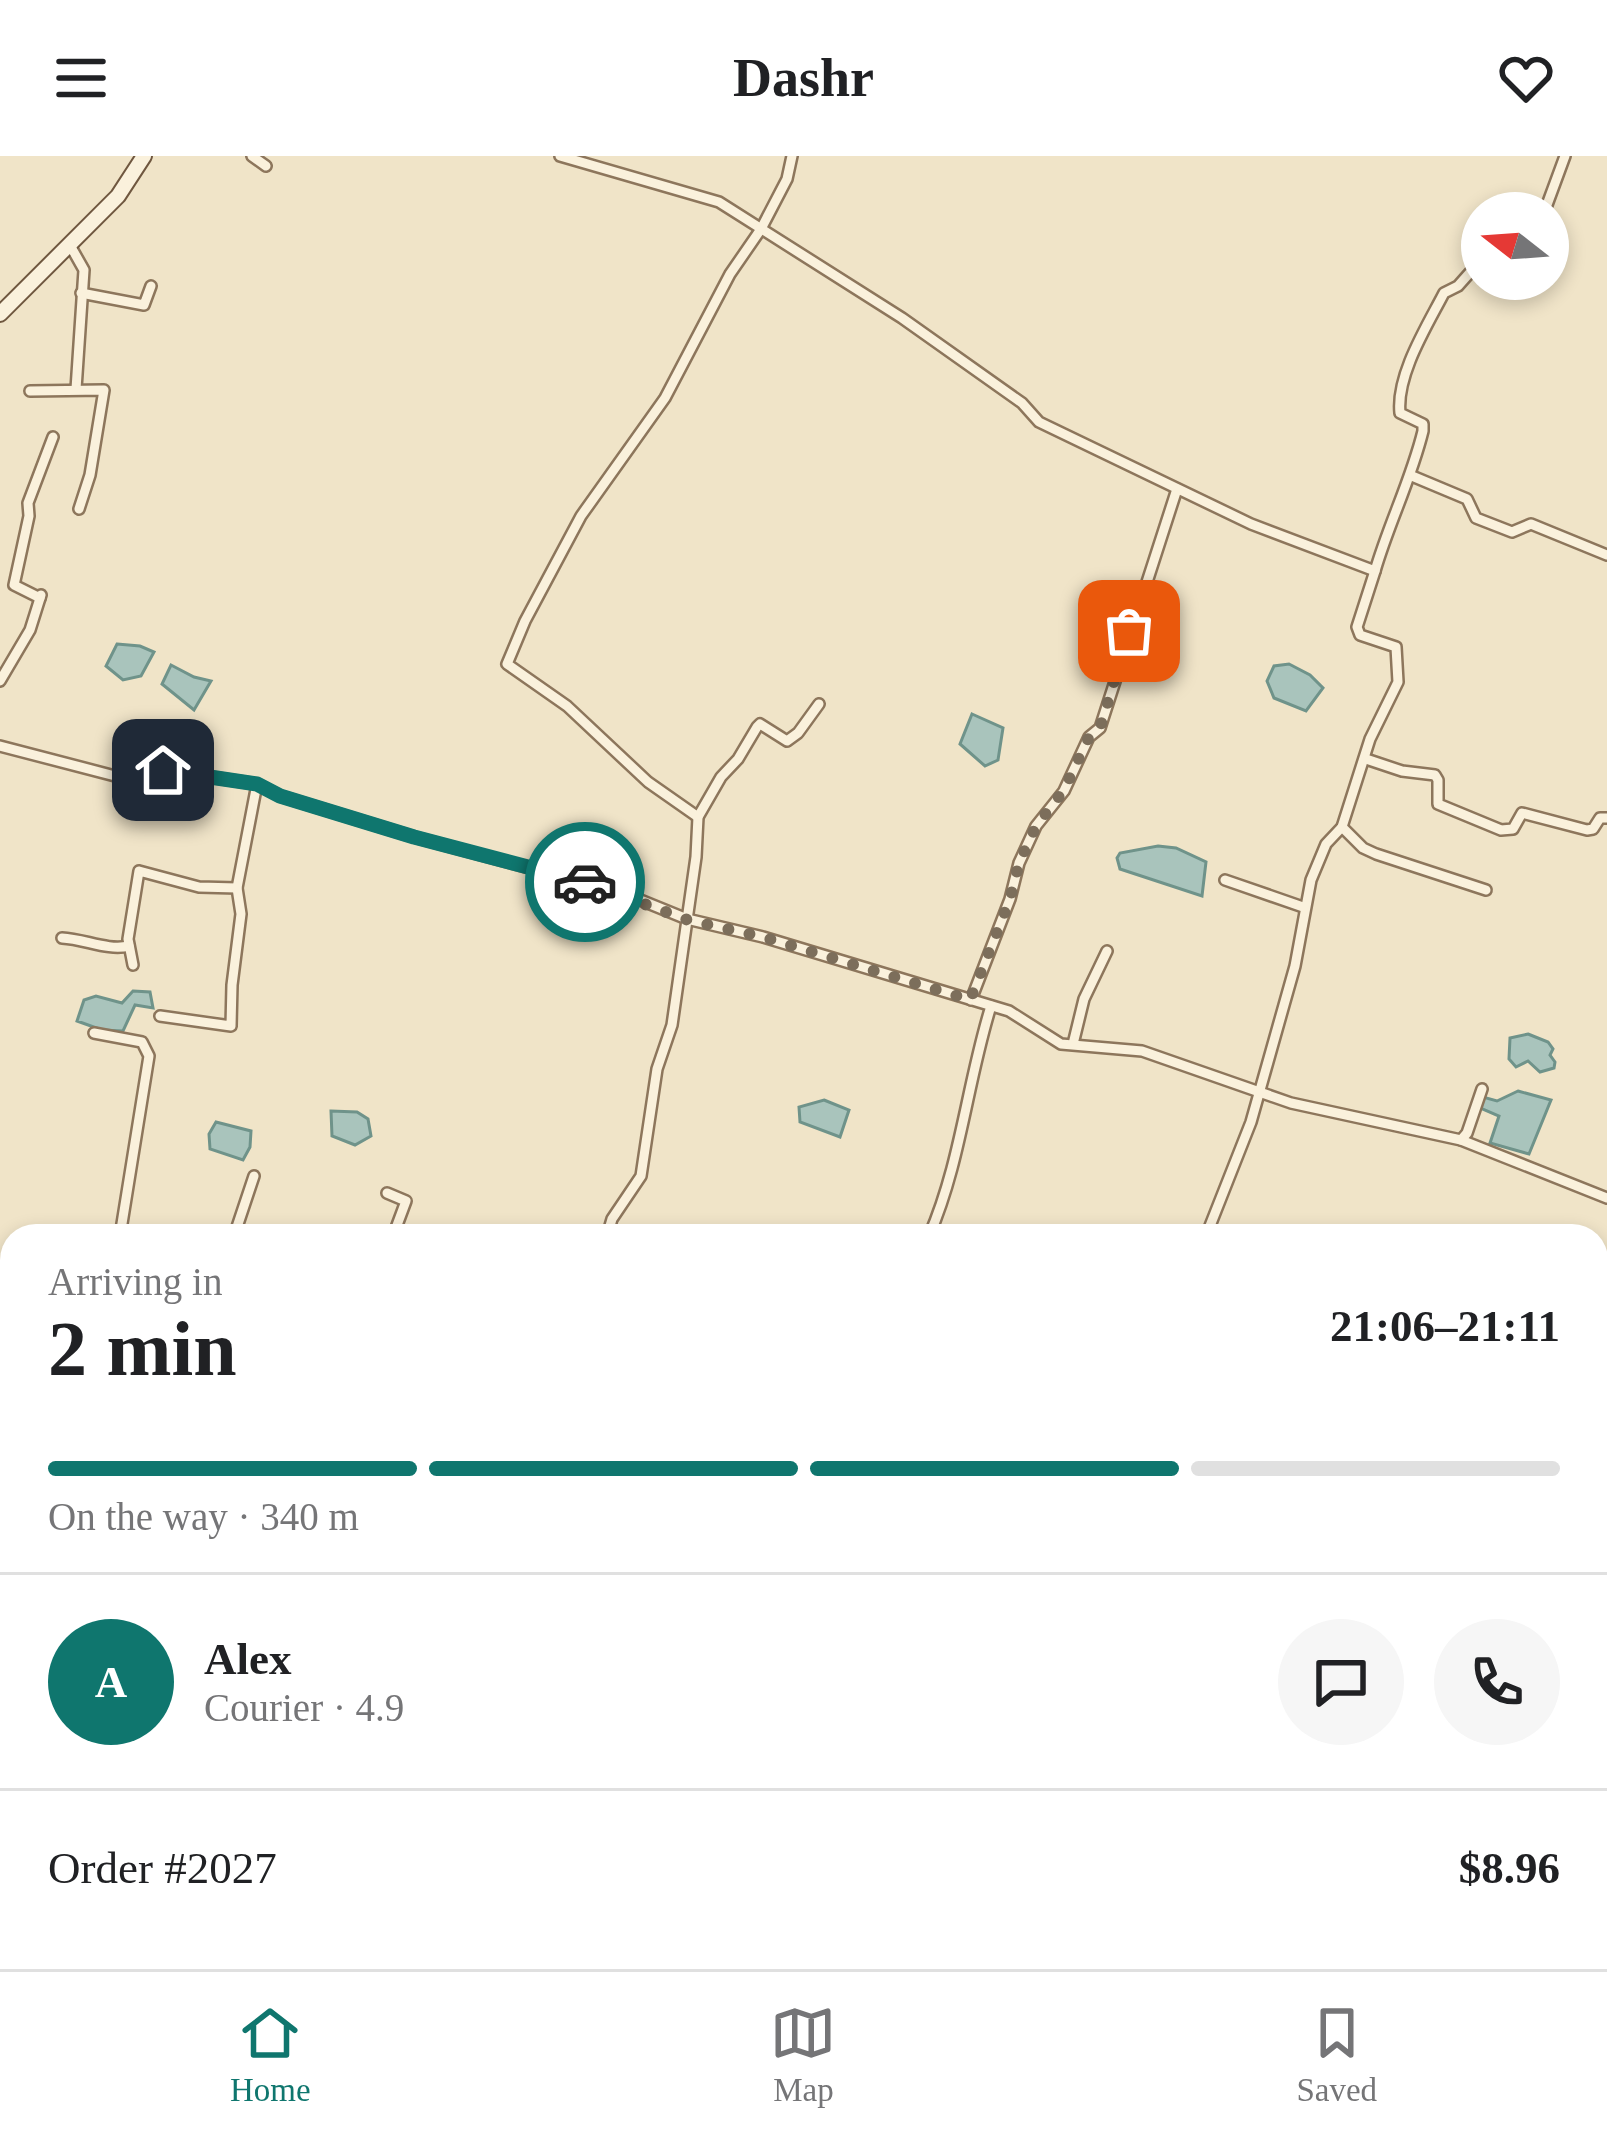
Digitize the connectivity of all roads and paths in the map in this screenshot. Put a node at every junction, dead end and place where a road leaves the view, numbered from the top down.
1 (144, 156) edge
2 (252, 156) edge
3 (560, 156) edge
4 (792, 156) edge
5 (1565, 156) edge
6 (266, 166) dead end
7 (1552, 192) edge
8 (761, 229) junction
9 (70, 247) junction
10 (1461, 283) edge
11 (152, 286) dead end
12 (81, 293) junction
13 (0, 314) edge
14 (76, 389) junction
15 (30, 391) dead end
16 (53, 437) dead end
17 (1412, 476) junction
18 (1178, 489) junction
19 (79, 509) dead end
20 (1607, 555) edge
21 (1375, 571) junction
22 (0, 681) edge
23 (819, 704) dead end
24 (0, 746) edge
25 (1366, 759) junction
26 (257, 784) junction
27 (698, 818) junction
28 (1607, 818) edge
29 (1342, 826) junction
30 (1225, 880) dead end
31 (237, 888) junction
32 (1486, 890) dead end
33 (1303, 907) junction
34 (688, 920) junction
35 (62, 938) dead end
36 (129, 946) junction
37 (1107, 951) dead end
38 (134, 965) dead end
39 (970, 1000) junction
40 (991, 1006) junction
41 (160, 1016) dead end
42 (94, 1033) dead end
43 (1073, 1044) junction
44 (1482, 1089) dead end
45 (1258, 1093) junction
46 (1461, 1140) junction
47 (254, 1176) dead end
48 (387, 1193) dead end
49 (1607, 1198) edge
50 (122, 1224) edge
51 (238, 1224) edge
52 (397, 1224) edge
53 (611, 1224) edge
54 (933, 1224) edge
55 (1211, 1224) edge

1 - 9 main road
2 - 6 street
3 - 8 street
4 - 8 street
5 - 7 street
8 - 18 street
8 - 27 street
9 - 12 street
9 - 13 main road
10 - 17 street
11 - 12 street
12 - 14 street
14 - 15 street
14 - 19 street
16 - 22 street
17 - 20 street
17 - 21 street
18 - 21 street
18 - 39 street
21 - 25 street
23 - 27 street
24 - 26 street
25 - 28 street
25 - 29 street
26 - 31 street
26 - 34 street
27 - 34 street
29 - 32 street
29 - 33 street
30 - 33 street
31 - 36 street
31 - 41 street
33 - 45 street
34 - 39 street
34 - 53 street
35 - 36 street
36 - 38 street
37 - 43 street
39 - 40 street
40 - 43 street
40 - 54 street
42 - 50 street
43 - 45 street
44 - 46 street
45 - 46 street
45 - 55 street
46 - 49 street
47 - 51 street
48 - 52 street

